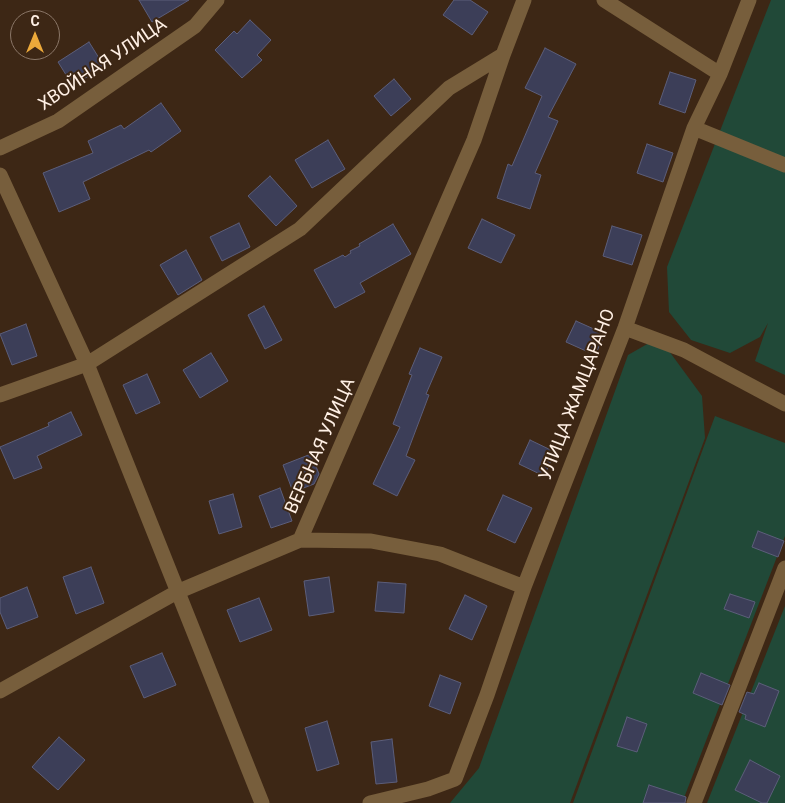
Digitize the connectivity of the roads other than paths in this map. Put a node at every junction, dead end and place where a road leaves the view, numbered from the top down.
1 (217, 0) edge
2 (524, 0) edge
3 (604, 0) edge
4 (749, 0) edge
5 (503, 55) junction
6 (720, 74) junction
7 (694, 128) junction
8 (0, 148) edge
9 (785, 165) edge
10 (0, 175) edge
11 (625, 328) junction
12 (87, 364) junction
13 (0, 395) edge
14 (785, 404) edge
15 (300, 540) junction
16 (785, 568) edge
17 (524, 588) junction
18 (177, 592) junction
19 (0, 691) edge
20 (262, 803) edge
21 (370, 803) edge
22 (694, 803) edge

1 - 8 street, ХВОЙНАЯ УЛИЦА
2 - 5 street, ВЕРБНАЯ УЛИЦА
3 - 6 street
4 - 6 street, УЛИЦА ЖАМЦАРАНО
5 - 12 street
5 - 15 street, ВЕРБНАЯ УЛИЦА
6 - 7 street, УЛИЦА ЖАМЦАРАНО
7 - 9 street
7 - 11 street, УЛИЦА ЖАМЦАРАНО
10 - 12 street
11 - 14 street
11 - 17 street, УЛИЦА ЖАМЦАРАНО
12 - 13 street
12 - 18 street
15 - 17 street
15 - 18 street, ВЕРБНАЯ УЛИЦА
16 - 22 street
17 - 21 street, УЛИЦА ЖАМЦАРАНО
18 - 19 street, ВЕРБНАЯ УЛИЦА
18 - 20 street

